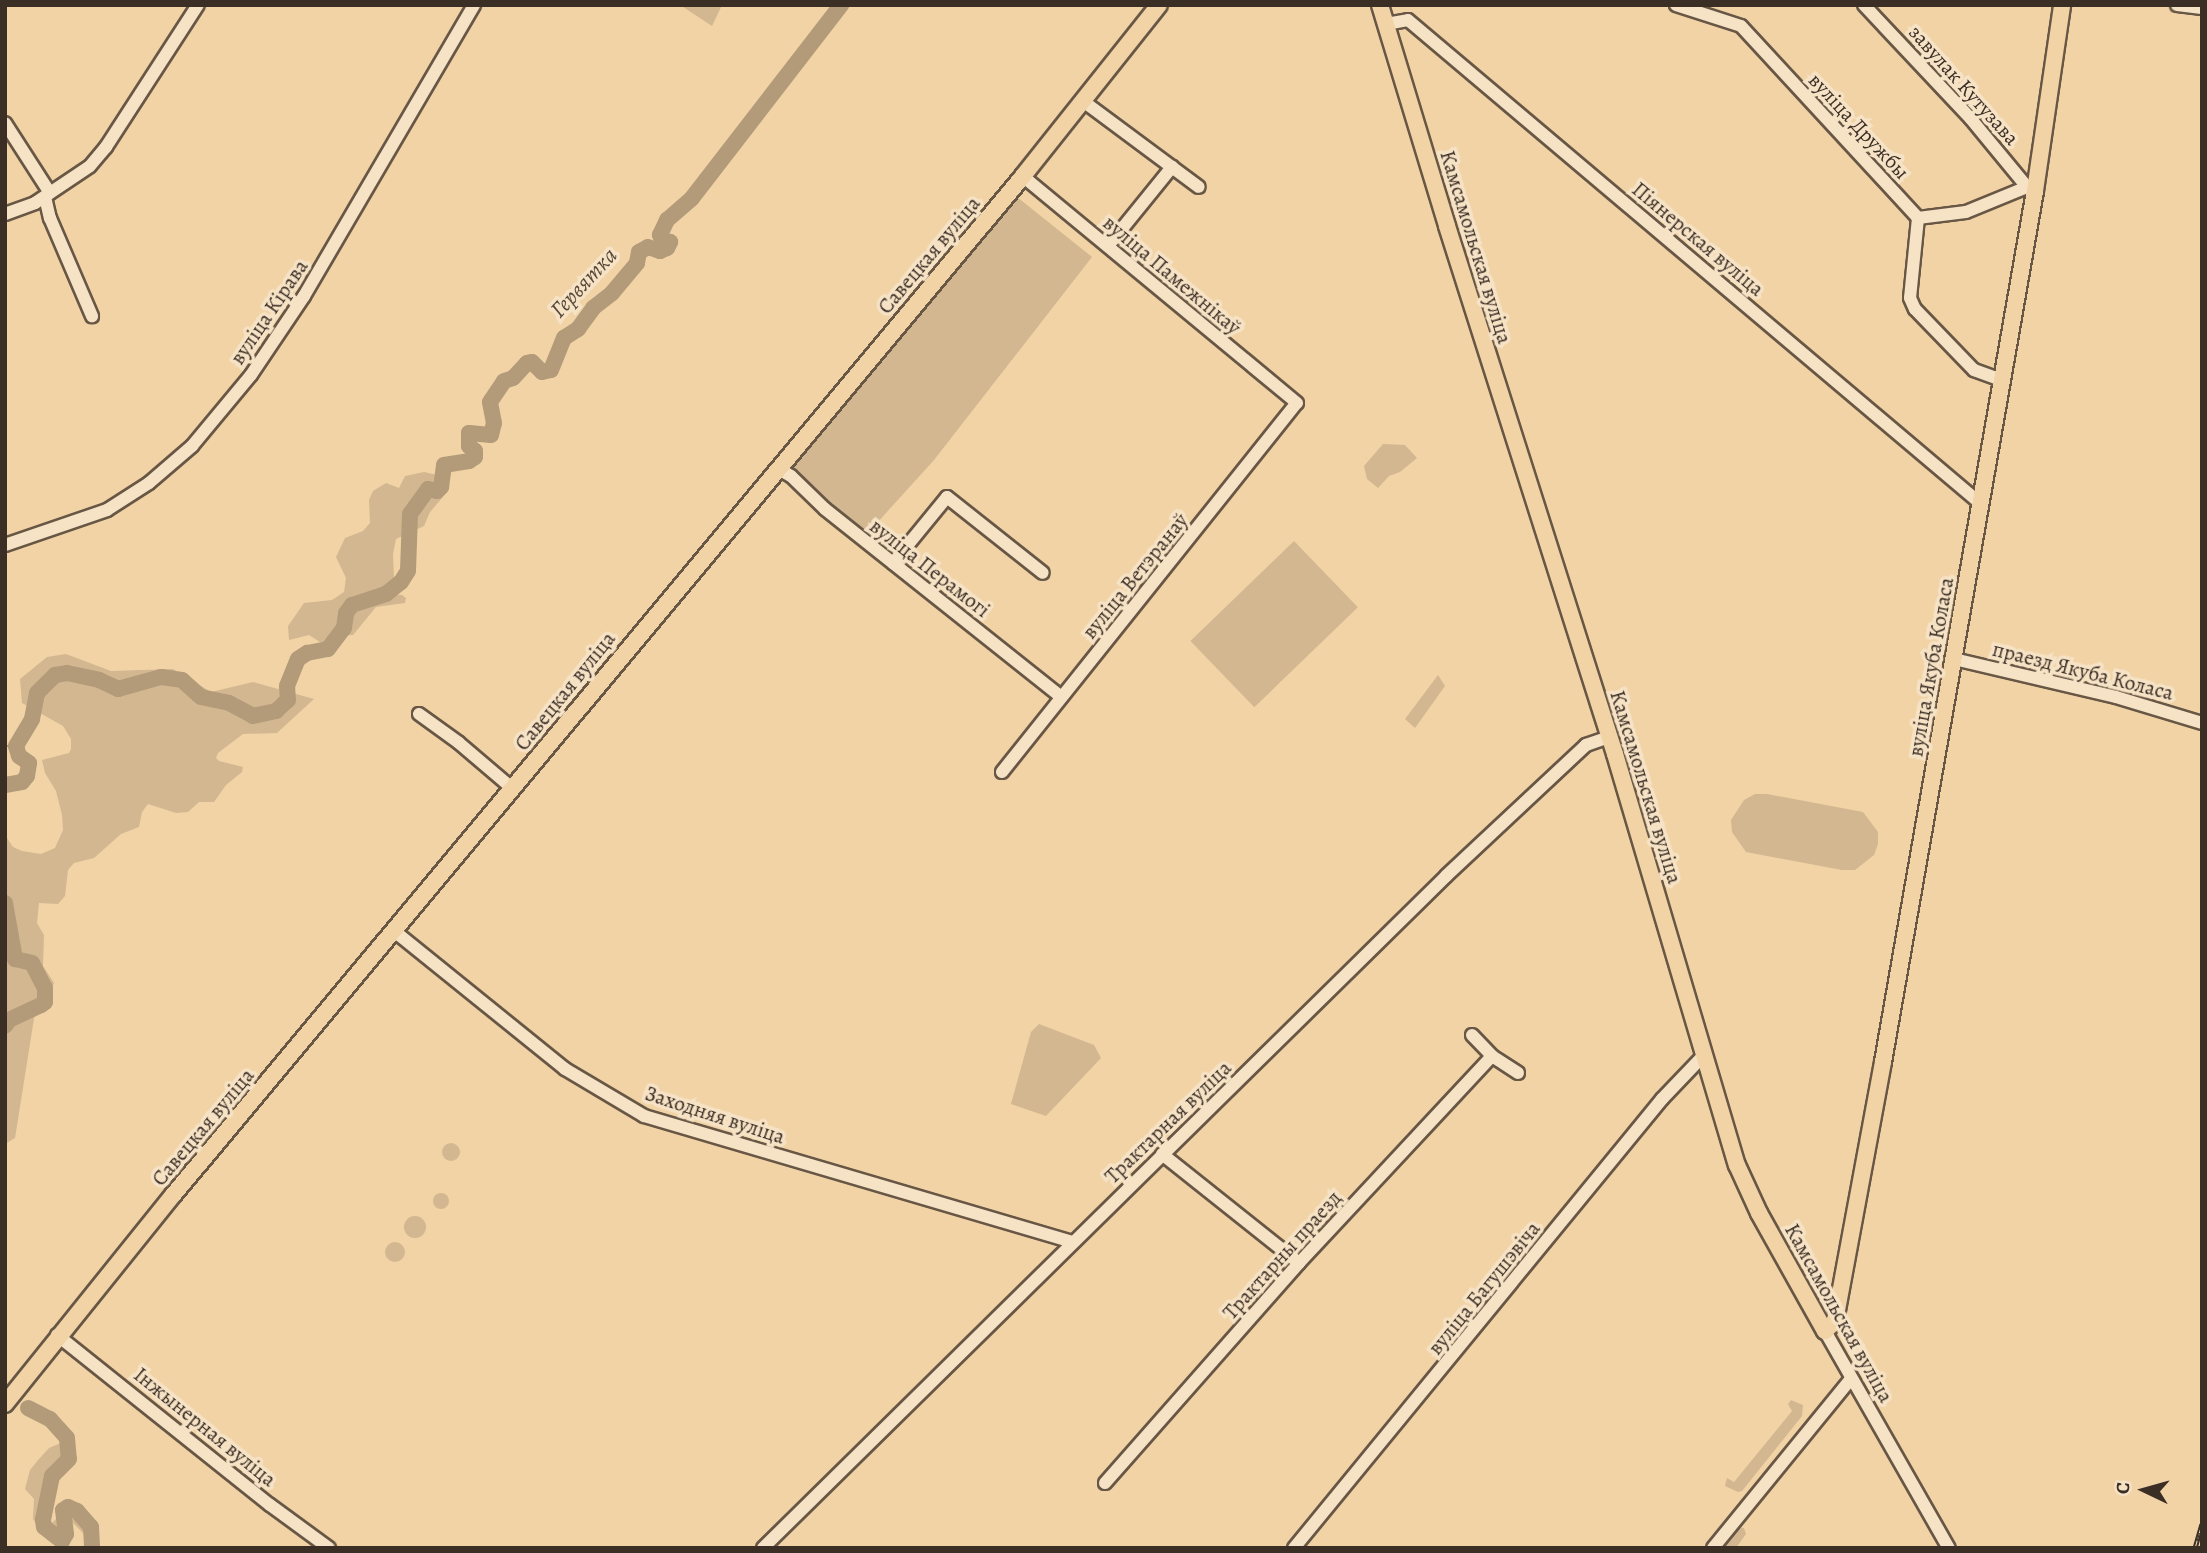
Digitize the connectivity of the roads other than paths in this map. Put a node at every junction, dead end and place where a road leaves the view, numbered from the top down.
1 (198, 5) edge
2 (474, 5) edge
3 (1159, 5) edge
4 (1380, 5) edge
5 (1676, 5) edge
6 (1864, 5) edge
7 (2062, 5) edge
8 (2178, 5) edge
9 (2202, 8) edge
10 (1386, 24) junction
11 (1083, 101) junction
12 (5, 123) edge
13 (1172, 167) junction
14 (1023, 176) junction
15 (1199, 187) dead end
16 (2031, 188) junction
17 (48, 195) junction
18 (5, 214) edge
19 (1918, 218) junction
20 (1108, 246) junction
21 (92, 316) dead end
22 (2002, 380) junction
23 (1297, 403) joint
24 (776, 468) junction
25 (1980, 503) junction
26 (5, 545) edge
27 (893, 563) junction
28 (1043, 573) dead end
29 (1954, 659) junction
30 (1061, 696) junction
31 (419, 715) dead end
32 (2202, 723) edge
33 (1609, 737) junction
34 (1002, 772) dead end
35 (513, 789) junction
36 (393, 930) junction
37 (1472, 1035) dead end
38 (1705, 1054) junction
39 (1492, 1056) junction
40 (1518, 1073) dead end
41 (1162, 1154) junction
42 (1072, 1242) junction
43 (1299, 1263) junction
44 (1825, 1331) junction
45 (57, 1335) junction
46 (1851, 1380) junction
47 (5, 1404) edge
48 (1105, 1483) dead end
49 (329, 1548) edge
50 (763, 1548) edge
51 (1294, 1548) edge
52 (1713, 1548) edge
53 (1950, 1548) edge

1 - 17 street
2 - 26 street, вуліца Кірава
3 - 11 main road, Савецкая вуліца
4 - 10 main road, Камсамольская вуліца
5 - 19 street, вуліца Дружбы
6 - 16 street, завулак Кутузава
7 - 16 main road, вуліца Якуба Коласа
8 - 9 street
10 - 25 street, Піянерская вуліца
10 - 33 main road, Камсамольская вуліца
11 - 13 street
11 - 14 main road, Савецкая вуліца
12 - 17 street
13 - 15 street
13 - 20 street
14 - 20 street, вуліца Памежнікаў
14 - 24 main road, Савецкая вуліца
16 - 19 street
16 - 22 main road, вуліца Якуба Коласа
17 - 18 street
17 - 21 street
19 - 22 street
20 - 23 street, вуліца Памежнікаў
22 - 25 main road, вуліца Якуба Коласа
23 - 30 street, вуліца Ветэранаў
24 - 27 street, вуліца Перамогі
24 - 35 main road, Савецкая вуліца
25 - 29 main road, вуліца Якуба Коласа
27 - 28 street
27 - 30 street, вуліца Перамогі
29 - 32 street, праезд Якуба Коласа
29 - 44 main road, вуліца Якуба Коласа
30 - 34 street, вуліца Ветэранаў
31 - 35 street
33 - 38 main road, Камсамольская вуліца
33 - 41 street, Трактарная вуліца
35 - 36 main road, Савецкая вуліца
36 - 42 street, Заходняя вуліца
36 - 45 main road, Савецкая вуліца
37 - 39 street
38 - 44 main road, Камсамольская вуліца
38 - 51 street, вуліца Багушэвіча
39 - 40 street
39 - 43 street, Трактарны праезд
41 - 42 street, Трактарная вуліца
41 - 43 street
42 - 50 street, Трактарная вуліца
43 - 48 street, Трактарны праезд
44 - 46 street, Камсамольская вуліца
45 - 47 main road, Савецкая вуліца
45 - 49 street, Інжынерная вуліца
46 - 52 street
46 - 53 street, Камсамольская вуліца

